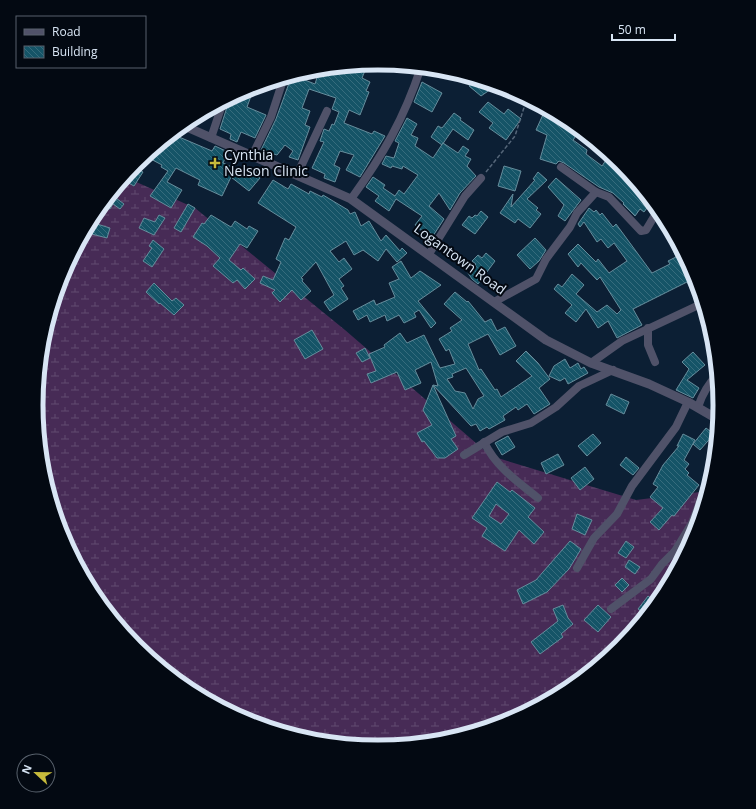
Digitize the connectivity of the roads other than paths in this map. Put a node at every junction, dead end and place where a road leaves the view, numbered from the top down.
1 (419, 72) edge
2 (282, 84) edge
3 (221, 109) edge
4 (327, 111) dead end
5 (189, 128) edge
6 (211, 138) junction
7 (252, 156) junction
8 (561, 167) dead end
9 (297, 175) junction
10 (481, 178) road end
11 (596, 192) junction
12 (351, 198) junction
13 (655, 215) edge
14 (429, 254) junction
15 (494, 302) junction
16 (698, 305) edge
17 (648, 328) junction
18 (655, 362) dead end
19 (591, 363) junction
20 (612, 370) junction
21 (712, 380) edge
22 (688, 402) junction
23 (698, 408) junction
24 (712, 417) edge
25 (484, 442) junction
26 (464, 455) dead end
27 (538, 498) dead end
28 (689, 528) edge
29 (675, 551) junction
30 (677, 556) edge
31 (577, 568) dead end
32 (612, 609) dead end

1 - 12 street
2 - 7 street
3 - 6 street
4 - 9 street
5 - 6 street, Logantown Road
6 - 7 street, Logantown Road
7 - 9 street, Logantown Road
8 - 11 street
9 - 12 street, Logantown Road
10 - 14 street
11 - 13 street
11 - 15 street
12 - 14 street, Logantown Road
14 - 15 street, Logantown Road
15 - 19 street, Logantown Road
16 - 17 street
17 - 18 street
17 - 19 street
19 - 20 street, Logantown Road
20 - 22 street, Logantown Road
20 - 25 street
21 - 23 street
22 - 23 street, Logantown Road
22 - 31 street
23 - 24 street, Logantown Road
25 - 26 street
25 - 27 street
28 - 29 street
29 - 30 street
29 - 32 street

